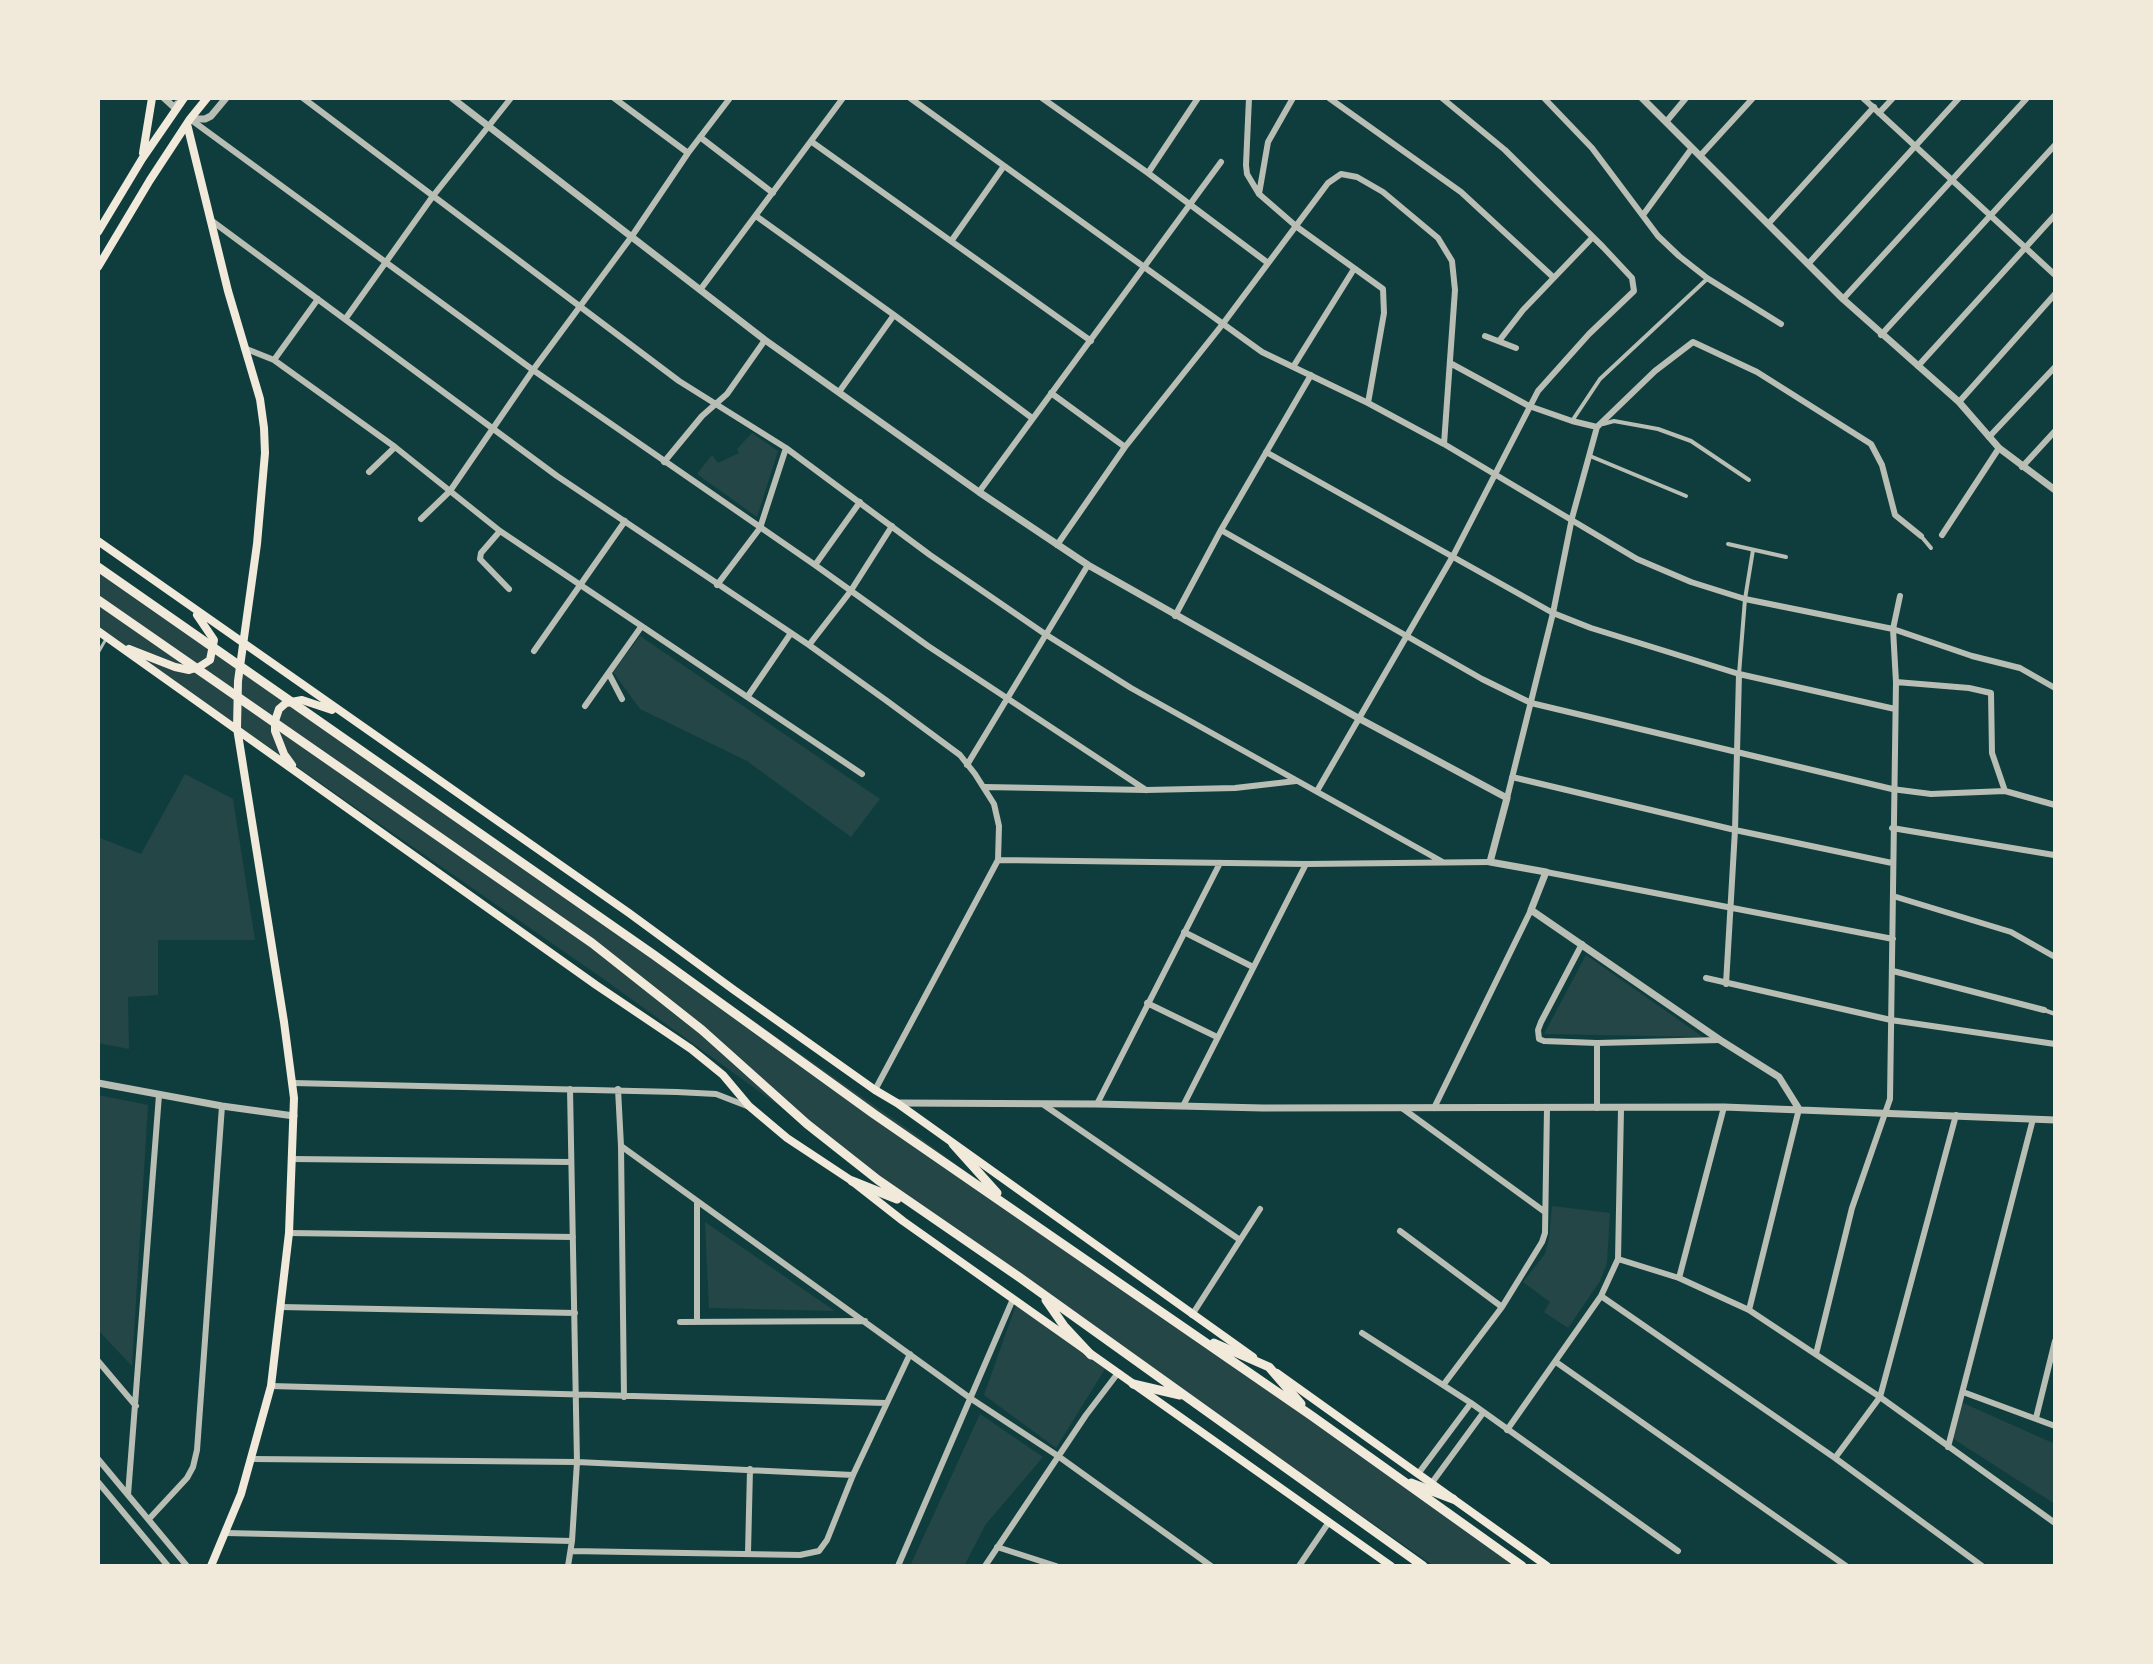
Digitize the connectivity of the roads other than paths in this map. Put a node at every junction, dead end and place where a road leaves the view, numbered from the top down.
1 (152, 98) edge
2 (164, 98) edge
3 (182, 98) edge
4 (207, 98) edge
5 (226, 98) edge
6 (303, 98) edge
7 (452, 98) edge
8 (511, 98) edge
9 (614, 98) edge
10 (730, 98) edge
11 (843, 98) edge
12 (910, 98) edge
13 (1042, 98) edge
14 (1249, 98) edge
15 (1293, 98) edge
16 (1329, 98) edge
17 (1347, 98) edge
18 (1442, 98) edge
19 (1544, 98) edge
20 (1642, 98) edge
21 (1686, 98) edge
22 (1753, 98) edge
23 (1863, 98) edge
24 (1893, 98) edge
25 (1959, 98) edge
26 (2027, 98) edge
27 (1195, 99) edge
28 (1343, 106) junction
29 (175, 108) junction
30 (1876, 110) junction
31 (188, 121) junction
32 (1666, 122) junction
33 (490, 126) junction
34 (700, 137) junction
35 (812, 142) junction
36 (2055, 145) edge
37 (1915, 146) junction
38 (1692, 148) junction
39 (688, 153) junction
40 (1700, 156) junction
41 (142, 159) junction
42 (1221, 162) dead end
43 (1004, 166) junction
44 (1148, 173) junction
45 (1951, 180) junction
46 (773, 193) junction
47 (1259, 194) junction
48 (433, 196) junction
49 (1189, 204) junction
50 (1643, 215) junction
51 (1990, 215) junction
52 (2055, 215) edge
53 (756, 216) junction
54 (209, 218) junction
55 (1769, 223) junction
56 (1297, 227) junction
57 (98, 232) edge
58 (632, 236) junction
59 (1592, 238) junction
60 (952, 240) junction
61 (2027, 247) junction
62 (386, 261) junction
63 (1268, 263) junction
64 (1809, 263) junction
65 (98, 267) edge
66 (1142, 267) junction
67 (1354, 269) junction
68 (2055, 275) edge
69 (1553, 277) junction
70 (1707, 278) junction
71 (700, 290) junction
72 (2055, 294) edge
73 (318, 299) junction
74 (1843, 299) junction
75 (581, 306) junction
76 (894, 315) junction
77 (346, 318) junction
78 (1781, 324) dead end
79 (1222, 325) junction
80 (1881, 335) junction
81 (1485, 336) dead end
82 (765, 340) junction
83 (1091, 341) junction
84 (1499, 341) junction
85 (244, 348) junction
86 (1516, 348) dead end
87 (274, 360) junction
88 (1450, 363) junction
89 (1918, 366) junction
90 (1293, 367) junction
91 (2055, 367) edge
92 (533, 370) junction
93 (1311, 375) junction
94 (839, 392) junction
95 (1051, 393) junction
96 (1959, 402) junction
97 (1368, 403) junction
98 (715, 405) junction
99 (1529, 406) junction
100 (1032, 418) junction
101 (1572, 421) junction
102 (1597, 427) junction
103 (493, 429) junction
104 (2055, 431) edge
105 (1989, 437) junction
106 (1444, 444) junction
107 (395, 447) junction
108 (1125, 447) junction
109 (786, 448) junction
110 (1999, 448) junction
111 (1266, 452) junction
112 (1590, 456) junction
113 (664, 462) junction
114 (2022, 467) junction
115 (369, 472) dead end
116 (1494, 475) junction
117 (2055, 477) edge
118 (1749, 480) dead end
119 (2051, 488) edge
120 (450, 491) junction
121 (979, 492) junction
122 (1686, 496) dead end
123 (860, 502) junction
124 (1572, 518) junction
125 (421, 519) dead end
126 (625, 521) junction
127 (892, 526) junction
128 (760, 528) junction
129 (1221, 530) junction
130 (500, 531) junction
131 (1942, 535) dead end
132 (1921, 536) joint
133 (98, 541) edge
134 (1728, 544) dead end
135 (1057, 545) junction
136 (1931, 548) dead end
137 (1753, 550) junction
138 (1453, 556) junction
139 (1786, 557) dead end
140 (815, 565) junction
141 (1088, 565) junction
142 (98, 567) edge
143 (717, 585) junction
144 (578, 586) junction
145 (509, 589) dead end
146 (850, 592) junction
147 (1900, 596) dead end
148 (1745, 599) junction
149 (98, 600) edge
150 (191, 606) junction
151 (1553, 613) junction
152 (1175, 616) junction
153 (641, 627) junction
154 (1893, 629) junction
155 (98, 631) edge
156 (791, 633) junction
157 (1045, 634) junction
158 (1407, 636) junction
159 (111, 640) junction
160 (244, 644) junction
161 (809, 645) junction
162 (534, 651) dead end
163 (98, 653) edge
164 (609, 674) junction
165 (1739, 674) junction
166 (1896, 682) junction
167 (2055, 688) edge
168 (748, 696) junction
169 (622, 699) dead end
170 (1006, 700) junction
171 (1531, 703) junction
172 (585, 706) dead end
173 (1895, 709) junction
174 (343, 715) junction
175 (1360, 719) junction
176 (237, 728) junction
177 (1736, 751) junction
178 (967, 765) junction
179 (862, 774) dead end
180 (1512, 777) junction
181 (309, 780) junction
182 (1296, 781) junction
183 (984, 787) junction
184 (1892, 789) junction
185 (1146, 790) junction
186 (1317, 791) junction
187 (2005, 791) junction
188 (1507, 798) junction
189 (2055, 805) edge
190 (1892, 828) junction
191 (1735, 830) junction
192 (2054, 855) edge
193 (998, 860) junction
194 (1441, 861) junction
195 (1490, 862) junction
196 (1220, 863) junction
197 (1892, 863) junction
198 (1306, 864) junction
199 (1546, 872) junction
200 (1893, 896) junction
201 (1730, 907) junction
202 (1531, 910) junction
203 (1184, 932) junction
204 (1893, 939) junction
205 (1582, 944) junction
206 (2055, 957) edge
207 (1253, 967) junction
208 (1893, 971) junction
209 (1706, 978) dead end
210 (1726, 984) junction
211 (1147, 1003) junction
212 (2044, 1010) joint
213 (2055, 1014) edge
214 (1891, 1020) junction
215 (1217, 1037) junction
216 (1720, 1040) junction
217 (1597, 1043) junction
218 (2055, 1044) edge
219 (98, 1083) edge
220 (293, 1083) junction
221 (570, 1089) junction
222 (618, 1089) junction
223 (875, 1090) junction
224 (159, 1095) junction
225 (897, 1103) junction
226 (1097, 1104) junction
227 (1044, 1105) junction
228 (222, 1106) junction
229 (749, 1106) junction
230 (1183, 1106) junction
231 (1724, 1107) junction
232 (1401, 1108) junction
233 (1434, 1108) junction
234 (1547, 1108) junction
235 (1597, 1108) junction
236 (1621, 1109) junction
237 (1799, 1109) junction
238 (1886, 1114) junction
239 (1956, 1115) junction
240 (294, 1116) junction
241 (2033, 1119) junction
242 (2055, 1120) edge
243 (953, 1144) junction
244 (621, 1146) junction
245 (293, 1159) junction
246 (571, 1162) junction
247 (852, 1181) junction
248 (697, 1203) junction
249 (1007, 1205) junction
250 (916, 1206) junction
251 (1260, 1209) dead end
252 (1545, 1212) junction
253 (1400, 1231) dead end
254 (289, 1233) junction
255 (573, 1237) junction
256 (1240, 1240) junction
257 (1618, 1259) junction
258 (1679, 1278) junction
259 (1601, 1296) junction
260 (1045, 1297) junction
261 (1013, 1299) junction
262 (281, 1307) junction
263 (1502, 1307) junction
264 (1749, 1310) junction
265 (575, 1313) junction
266 (1192, 1315) junction
267 (865, 1321) junction
268 (680, 1322) dead end
269 (697, 1322) junction
270 (1192, 1332) junction
271 (1362, 1333) dead end
272 (2055, 1341) edge
273 (910, 1354) junction
274 (1816, 1354) junction
275 (1091, 1355) junction
276 (98, 1361) edge
277 (1556, 1362) junction
278 (1269, 1367) junction
279 (1118, 1373) junction
280 (1133, 1384) junction
281 (1444, 1384) junction
282 (271, 1386) junction
283 (1963, 1392) junction
284 (575, 1393) junction
285 (1187, 1396) junction
286 (624, 1397) junction
287 (1880, 1397) junction
288 (970, 1398) junction
289 (886, 1403) junction
290 (1471, 1403) junction
291 (136, 1406) junction
292 (1483, 1413) junction
293 (1312, 1416) junction
294 (2036, 1418) junction
295 (2055, 1426) edge
296 (1507, 1430) junction
297 (1948, 1447) junction
298 (1058, 1456) junction
299 (1835, 1458) junction
300 (98, 1459) edge
301 (253, 1459) junction
302 (577, 1462) junction
303 (750, 1469) junction
304 (1384, 1469) junction
305 (1418, 1474) junction
306 (853, 1475) junction
307 (114, 1477) junction
308 (100, 1484) edge
309 (1431, 1484) junction
310 (128, 1495) junction
311 (1453, 1499) junction
312 (149, 1519) junction
313 (1329, 1522) junction
314 (2055, 1523) edge
315 (226, 1533) junction
316 (572, 1541) junction
317 (997, 1547) junction
318 (571, 1551) junction
319 (1678, 1551) dead end
320 (748, 1553) junction
321 (168, 1566) edge
322 (187, 1566) edge
323 (211, 1566) edge
324 (568, 1566) edge
325 (898, 1566) edge
326 (985, 1566) edge
327 (1056, 1566) edge
328 (1211, 1566) edge
329 (1299, 1566) edge
330 (1391, 1566) edge
331 (1423, 1566) edge
332 (1522, 1566) edge
333 (1547, 1566) edge
334 (1846, 1566) edge
335 (1982, 1566) edge

1 - 41 main road
2 - 29 street
3 - 29 main road
4 - 31 main road
5 - 31 street
6 - 48 street
7 - 33 street
8 - 33 street
9 - 39 street
10 - 34 street
11 - 35 street
12 - 43 street
13 - 44 street
14 - 47 street
15 - 47 street
16 - 28 street
17 - 28 street
18 - 59 street
19 - 50 street
20 - 32 street
21 - 32 street
22 - 40 street
23 - 30 street
24 - 30 street
25 - 37 street
26 - 45 street
27 - 44 street
28 - 69 street
29 - 31 main road
29 - 41 main road
30 - 37 street
30 - 55 street
31 - 54 main road
31 - 62 street
31 - 65 main road
32 - 38 street
33 - 48 street
33 - 58 street
34 - 39 street
34 - 46 street
35 - 46 street
35 - 60 street
36 - 51 street
37 - 45 street
37 - 64 street
38 - 40 street
38 - 50 street
39 - 58 street
40 - 55 street
41 - 57 main road
42 - 49 street
43 - 60 street
43 - 66 street
44 - 49 street
45 - 51 street
45 - 74 street
46 - 53 street
47 - 56 street
48 - 62 street
48 - 75 street
49 - 63 street
49 - 66 street
50 - 70 street
51 - 61 street
51 - 80 street
52 - 61 street
53 - 71 street
53 - 76 street
54 - 73 street
54 - 85 main road
55 - 64 street
56 - 63 street
56 - 67 street
56 - 88 street
58 - 71 street
58 - 75 street
59 - 69 street
59 - 99 street
60 - 83 street
61 - 68 street
61 - 89 street
62 - 77 street
62 - 92 street
63 - 79 street
64 - 74 street
66 - 79 street
66 - 83 street
67 - 90 street
67 - 97 street
69 - 84 street
70 - 78 street
70 - 101 street
71 - 82 street
72 - 96 street
73 - 77 street
73 - 87 street
74 - 80 street
75 - 92 street
75 - 98 street
76 - 94 street
76 - 100 street
77 - 103 street
79 - 90 street
79 - 108 street
80 - 89 street
81 - 84 street
82 - 94 street
82 - 98 street
83 - 95 street
84 - 86 street
85 - 87 street
85 - 160 main road
87 - 107 street
88 - 99 street
88 - 106 street
89 - 96 street
90 - 93 street
91 - 105 street
92 - 103 street
92 - 113 street
93 - 97 street
93 - 111 street
94 - 121 street
95 - 100 street
95 - 108 street
96 - 105 street
97 - 106 street
98 - 109 street
98 - 113 street
99 - 101 street
99 - 116 street
100 - 121 street
101 - 102 street
102 - 112 street
102 - 118 street
102 - 132 street
103 - 120 street
103 - 126 street
104 - 114 street
105 - 110 street
106 - 116 street
107 - 115 street
107 - 120 street
108 - 135 street
109 - 123 street
109 - 128 street
110 - 114 street
110 - 131 street
111 - 129 street
111 - 138 street
112 - 122 street
112 - 124 street
113 - 128 street
114 - 119 street
116 - 124 street
116 - 138 street
117 - 119 street
120 - 125 street
120 - 130 street
121 - 135 street
123 - 127 street
123 - 140 street
124 - 148 street
124 - 151 street
126 - 143 street
126 - 144 street
127 - 146 street
127 - 157 street
128 - 140 street
128 - 143 street
129 - 152 street
129 - 158 street
130 - 144 street
130 - 145 street
132 - 136 street
133 - 150 main road
134 - 137 street
135 - 141 street
137 - 139 street
137 - 148 street
138 - 151 street
138 - 158 street
140 - 146 street
141 - 152 street
141 - 157 street
142 - 249 highway
143 - 156 street
144 - 153 street
144 - 162 street
146 - 161 street
146 - 170 street
147 - 154 street
148 - 154 street
148 - 165 street
149 - 250 highway
150 - 159 main road
150 - 160 main road
151 - 165 street
151 - 171 street
152 - 175 street
153 - 164 street
153 - 168 street
154 - 166 street
154 - 167 street
155 - 159 main road
156 - 161 street
156 - 168 street
157 - 170 street
157 - 182 street
158 - 171 street
158 - 175 street
159 - 163 lane
159 - 176 main road
160 - 174 main road
160 - 176 main road
161 - 178 street
164 - 169 street
164 - 172 street
165 - 173 street
165 - 177 street
166 - 173 street
166 - 187 street
168 - 179 street
170 - 178 street
170 - 185 street
171 - 177 street
171 - 180 street
173 - 184 street
174 - 181 main road
174 - 223 main road
175 - 186 street
175 - 188 street
176 - 181 main road
176 - 220 main road
177 - 184 street
177 - 191 street
178 - 183 street
180 - 188 street
180 - 191 street
181 - 229 main road
182 - 185 street
182 - 186 street
183 - 185 street
183 - 193 street
184 - 187 street
184 - 190 street
186 - 194 street
187 - 189 street
188 - 195 street
190 - 192 street
190 - 197 street
191 - 197 street
191 - 201 street
193 - 196 street
193 - 223 street
194 - 195 street
194 - 198 street
195 - 199 street
196 - 198 street
196 - 203 street
197 - 200 street
198 - 207 street
199 - 201 street
199 - 202 street
200 - 204 street
200 - 206 street
201 - 204 street
201 - 210 street
202 - 205 street
202 - 233 street
203 - 207 street
203 - 211 street
204 - 208 street
205 - 216 street
205 - 217 street
207 - 215 street
208 - 212 street
208 - 214 street
209 - 210 street
210 - 214 street
211 - 215 street
211 - 226 street
212 - 213 street
214 - 218 street
214 - 238 street
215 - 230 street
216 - 217 street
216 - 237 street
217 - 235 street
219 - 224 street
220 - 221 street
220 - 240 main road
221 - 222 street
221 - 246 street
222 - 229 street
222 - 244 street
223 - 225 main road
224 - 228 street
224 - 291 street
225 - 227 street
225 - 243 main road
226 - 227 street
226 - 230 street
227 - 256 street
228 - 240 street
228 - 312 street
229 - 247 main road
230 - 232 street
231 - 236 street
231 - 237 street
231 - 258 street
232 - 233 street
232 - 252 street
233 - 234 street
234 - 235 street
234 - 252 street
235 - 236 street
236 - 257 street
237 - 238 street
237 - 264 street
238 - 239 street
238 - 274 street
239 - 241 street
239 - 287 street
240 - 245 main road
241 - 242 street
241 - 283 street
243 - 249 highway
243 - 266 main road
244 - 248 street
244 - 286 street
245 - 246 street
245 - 254 main road
246 - 255 street
247 - 250 highway
247 - 261 main road
248 - 267 street
248 - 269 street
249 - 270 highway
250 - 260 highway
251 - 256 street
252 - 263 street
253 - 263 street
254 - 255 street
254 - 262 main road
255 - 265 street
256 - 266 street
257 - 258 street
257 - 259 street
258 - 264 street
259 - 277 street
259 - 299 street
260 - 275 highway
260 - 285 highway
261 - 275 main road
261 - 288 street
262 - 265 street
262 - 282 main road
263 - 281 street
264 - 274 street
265 - 284 street
266 - 278 main road
267 - 269 street
267 - 273 street
268 - 269 street
270 - 278 highway
270 - 293 highway
271 - 281 street
272 - 294 street
273 - 288 street
273 - 289 street
274 - 287 street
275 - 279 main road
276 - 291 street
277 - 296 street
277 - 334 street
278 - 293 highway
278 - 305 main road
279 - 280 main road
279 - 298 street
280 - 285 highway
280 - 313 main road
281 - 290 street
282 - 284 street
282 - 301 main road
283 - 294 street
283 - 297 street
284 - 286 street
284 - 302 street
285 - 331 highway
286 - 289 street
287 - 297 street
287 - 299 street
288 - 298 street
288 - 325 street
289 - 306 street
290 - 292 street
290 - 305 street
291 - 310 street
292 - 296 street
292 - 309 street
293 - 304 highway
294 - 295 street
296 - 319 street
297 - 314 street
298 - 317 street
298 - 328 street
299 - 335 street
300 - 307 street
301 - 302 street
301 - 315 main road
302 - 303 street
302 - 316 street
303 - 306 street
303 - 320 street
304 - 311 highway
304 - 332 highway
305 - 309 main road
306 - 320 street
307 - 308 street
307 - 310 street
308 - 321 street
309 - 311 main road
310 - 312 street
311 - 333 main road
312 - 322 street
313 - 329 street
313 - 330 main road
315 - 316 street
315 - 323 main road
316 - 318 street
317 - 326 street
317 - 327 street
318 - 320 street
318 - 324 street

